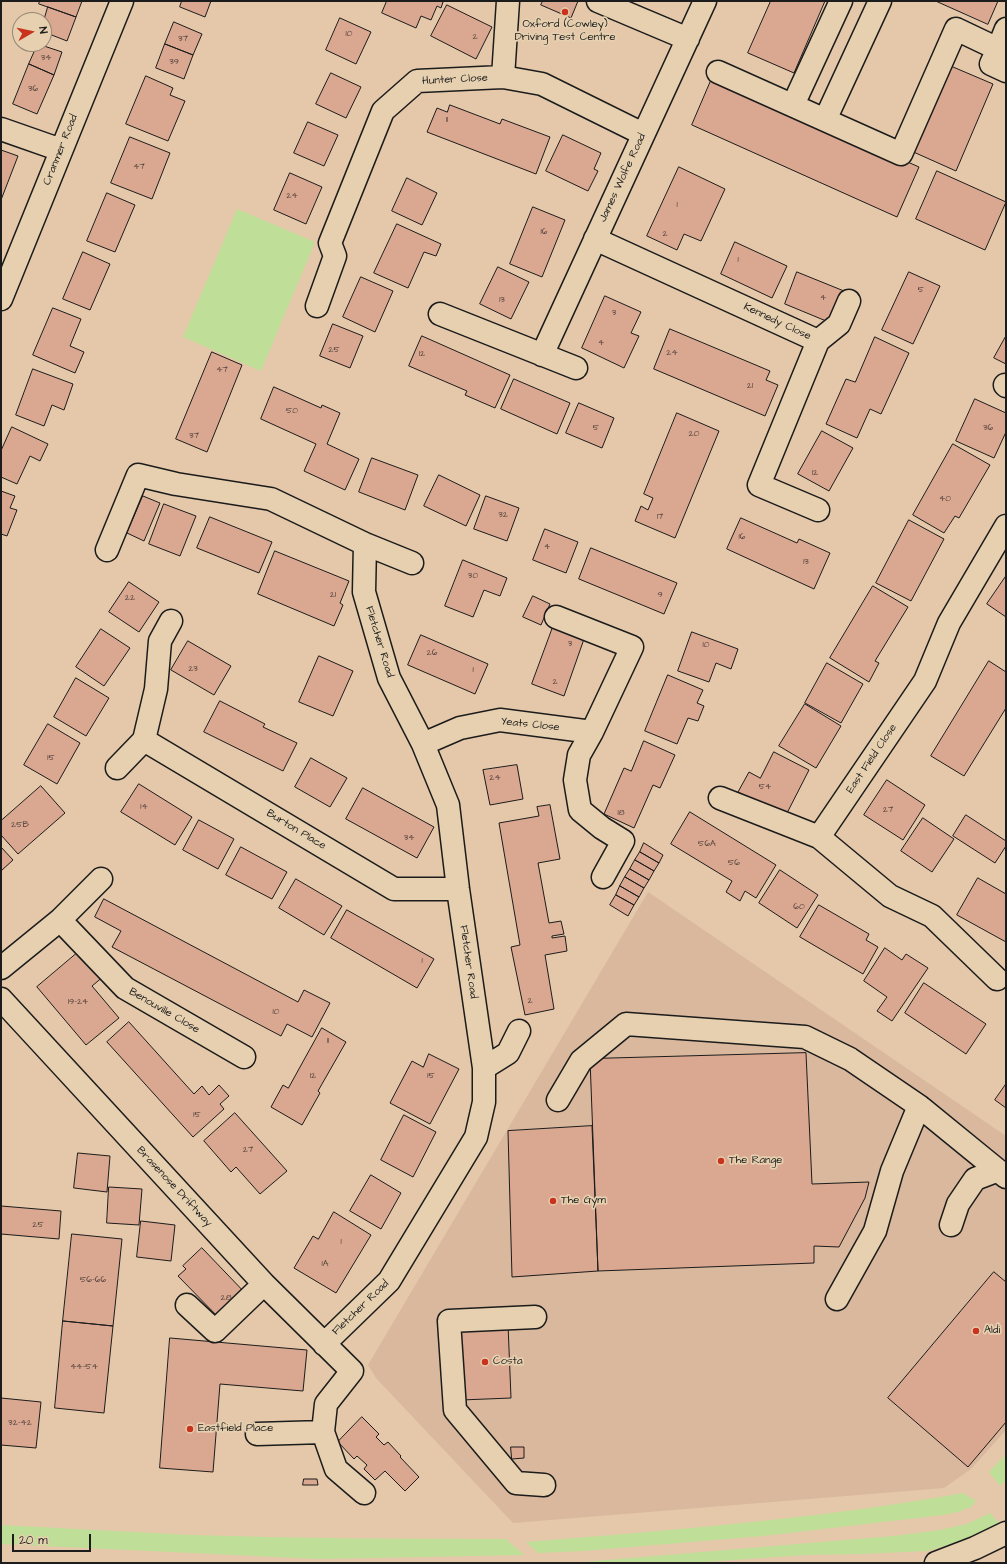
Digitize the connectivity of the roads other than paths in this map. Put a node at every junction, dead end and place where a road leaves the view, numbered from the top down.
1 (122, 1) edge
2 (508, 1) edge
3 (598, 1) edge
4 (705, 1) edge
5 (841, 1) edge
6 (880, 1) edge
7 (1006, 29) edge
8 (688, 39) junction
9 (998, 49) junction
10 (814, 60) junction
11 (1006, 70) edge
12 (718, 72) dead end
13 (845, 75) junction
14 (503, 77) junction
15 (793, 105) junction
16 (824, 120) junction
17 (1, 129) edge
18 (643, 134) junction
19 (60, 150) junction
20 (595, 239) junction
21 (1, 300) edge
22 (849, 300) dead end
23 (317, 306) dead end
24 (440, 314) dead end
25 (818, 341) junction
26 (542, 355) junction
27 (576, 368) dead end
28 (818, 510) dead end
29 (1006, 526) edge
30 (365, 544) junction
31 (107, 550) dead end
32 (412, 563) dead end
33 (556, 617) dead end
34 (171, 621) dead end
35 (592, 732) junction
36 (144, 740) junction
37 (423, 744) junction
38 (117, 768) dead end
39 (720, 798) dead end
40 (819, 837) junction
41 (603, 877) dead end
42 (101, 879) dead end
43 (458, 889) junction
44 (60, 920) junction
45 (1, 968) edge
46 (997, 979) dead end
47 (1, 999) edge
48 (519, 1031) dead end
49 (244, 1057) dead end
50 (484, 1068) junction
51 (558, 1100) dead end
52 (919, 1106) junction
53 (1001, 1174) edge
54 (951, 1225) dead end
55 (264, 1284) junction
56 (837, 1299) dead end
57 (187, 1305) dead end
58 (535, 1317) dead end
59 (324, 1344) junction
60 (324, 1432) junction
61 (257, 1434) dead end
62 (544, 1484) dead end
63 (364, 1493) dead end
64 (1006, 1533) edge
65 (936, 1563) edge

1 - 19 street, Cranmer Road
2 - 14 street
3 - 8 street
4 - 8 street, James Wolfe Road
5 - 10 street
6 - 13 street
7 - 9 street
8 - 18 street, James Wolfe Road
9 - 11 street
9 - 16 street
10 - 13 street
10 - 15 street
12 - 15 street
13 - 16 street
14 - 18 street, Hunter Close
14 - 23 street, Hunter Close
15 - 16 street
17 - 19 street
18 - 20 street, James Wolfe Road
19 - 21 street, Cranmer Road
20 - 25 street, Kennedy Close
20 - 26 street, James Wolfe Road
22 - 25 street
24 - 26 street
25 - 28 street, Kennedy Close
26 - 27 street
29 - 40 street, East Field Close
30 - 31 street
30 - 32 street
30 - 37 street, Fletcher Road
33 - 35 street
34 - 36 street
35 - 37 street, Yeats Close
35 - 41 street
36 - 38 street
36 - 43 street, Burton Place
37 - 43 street, Fletcher Road
39 - 40 street
40 - 46 street
42 - 44 street
43 - 50 street, Fletcher Road
44 - 45 street
44 - 49 street, Benouville Close
47 - 55 street, Brasenose Driftway
48 - 50 street
50 - 59 street, Fletcher Road
51 - 52 street
52 - 53 street
52 - 56 street
53 - 54 street
55 - 57 street
55 - 59 street, Brasenose Driftway
58 - 62 street
59 - 60 street, Brasenose Driftway
60 - 61 street
60 - 63 street
64 - 65 street

